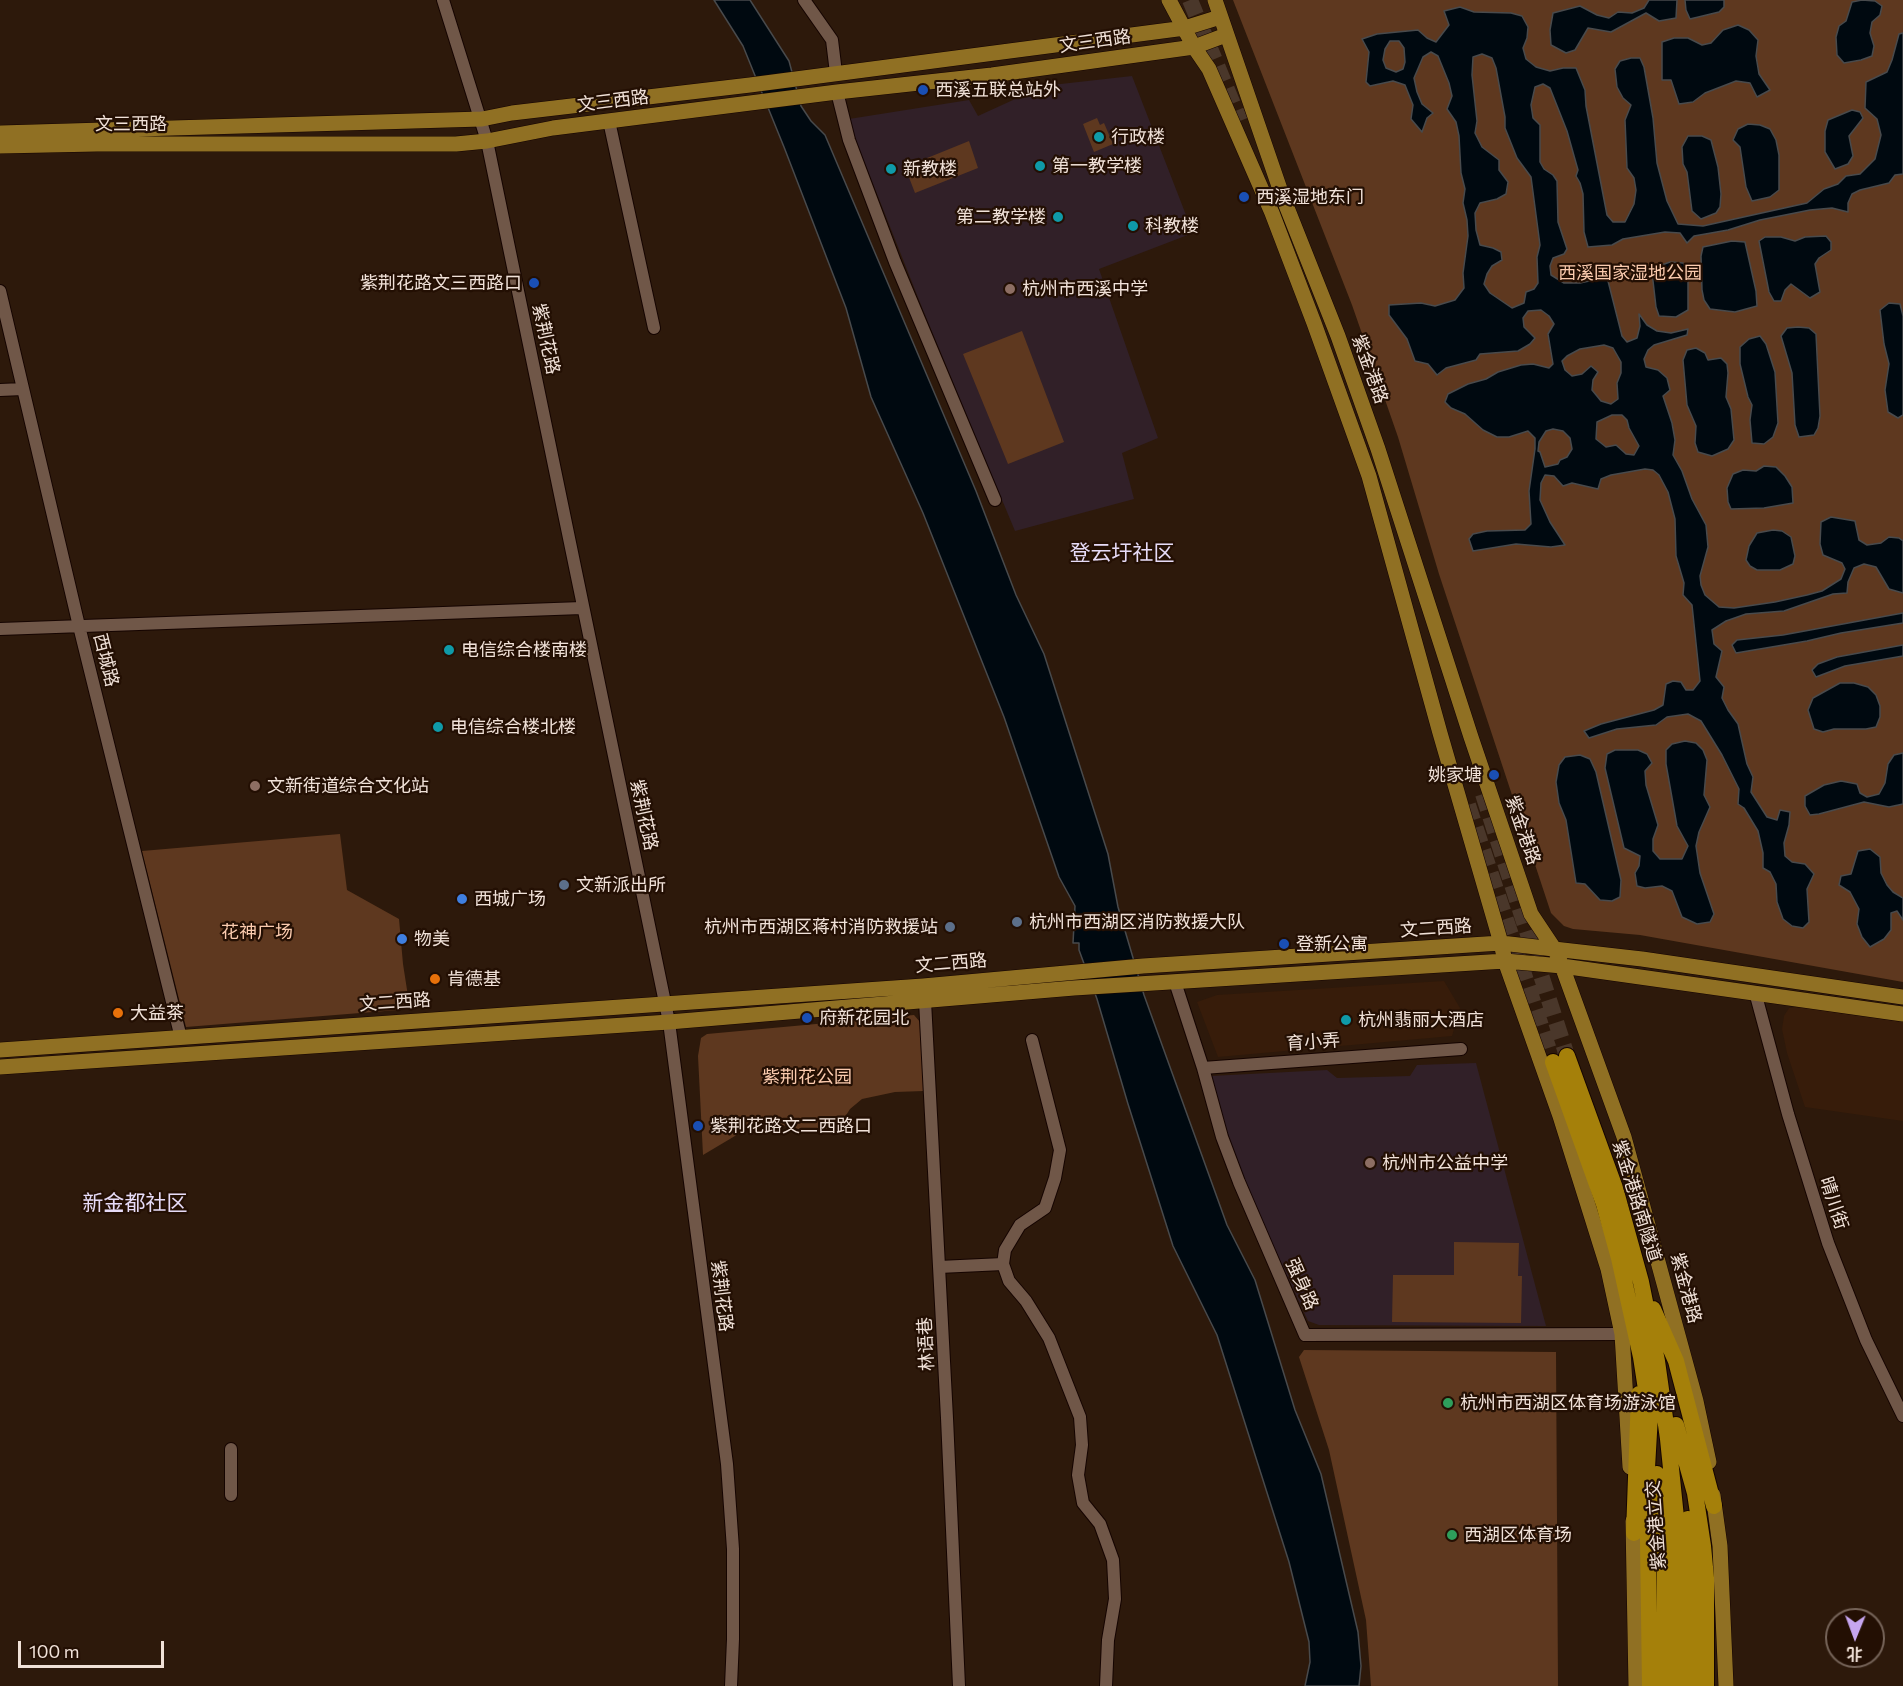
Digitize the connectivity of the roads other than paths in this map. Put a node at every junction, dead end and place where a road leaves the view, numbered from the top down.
1 (443, 0) edge
2 (804, 0) edge
3 (1169, 0) edge
4 (1215, 0) edge
5 (1220, 17) junction
6 (1185, 28) junction
7 (1226, 35) junction
8 (1194, 47) junction
9 (836, 73) junction
10 (837, 92) junction
11 (482, 120) junction
12 (609, 121) junction
13 (0, 133) edge
14 (487, 141) junction
15 (0, 146) edge
16 (0, 291) edge
17 (654, 328) dead end
18 (23, 389) junction
19 (0, 390) edge
20 (995, 500) dead end
21 (582, 608) junction
22 (79, 626) junction
23 (0, 628) edge
24 (1501, 943) junction
25 (1555, 950) junction
26 (1505, 961) junction
27 (1562, 966) junction
28 (1175, 982) junction
29 (1755, 993) junction
30 (1903, 997) edge
31 (925, 1001) junction
32 (665, 1004) junction
33 (1903, 1014) edge
34 (669, 1022) junction
35 (181, 1038) junction
36 (1032, 1040) dead end
37 (1461, 1048) dead end
38 (0, 1050) edge
39 (0, 1067) edge
40 (1203, 1068) junction
41 (1003, 1264) junction
42 (939, 1267) junction
43 (1641, 1282) junction
44 (1622, 1334) junction
45 (1649, 1359) junction
46 (1650, 1415) junction
47 (1903, 1416) edge
48 (231, 1449) dead end
49 (231, 1496) dead end
50 (1714, 1506) junction
51 (1634, 1533) junction
52 (1690, 1543) junction
53 (731, 1686) edge
54 (959, 1686) edge
55 (1106, 1686) edge
56 (1636, 1686) edge
57 (1650, 1686) edge
58 (1665, 1686) edge
59 (1680, 1686) edge
60 (1693, 1686) edge
61 (1706, 1686) edge
62 (1726, 1686) edge

1 - 11 street, 紫荆花路
2 - 9 street
3 - 6 main road, 紫金港路
4 - 5 main road, 紫金港路
5 - 6 main road, 文三西路
5 - 7 main road, 紫金港路
6 - 8 main road, 紫金港路
6 - 9 main road, 文三西路
7 - 8 main road, 文三西路
7 - 25 main road, 紫金港路
8 - 10 main road, 文三西路
8 - 24 main road, 紫金港路
9 - 11 main road, 文三西路
10 - 12 main road, 文三西路
10 - 20 street
11 - 13 main road, 文三西路
11 - 14 street, 紫荆花路
12 - 14 main road, 文三西路
12 - 17 street
14 - 15 main road, 文三西路
14 - 21 street, 紫荆花路
16 - 18 street, 西城路
18 - 19 street
18 - 22 street, 西城路
21 - 22 street
21 - 32 street, 紫荆花路
22 - 23 street
22 - 35 street, 西城路
24 - 25 main road, 文二西路
24 - 26 main road, 紫金港路
24 - 32 main road, 文二西路
25 - 27 main road, 紫金港路
25 - 30 main road, 文二西路
26 - 27 main road, 文二西路
26 - 28 main road, 文二西路
26 - 44 main road, 紫金港路
27 - 29 main road, 文二西路
27 - 50 main road, 紫金港路
28 - 31 main road, 文二西路
28 - 40 street, 强身路
29 - 33 main road, 文二西路
29 - 47 street, 晴川街
31 - 34 main road, 文二西路
31 - 42 street, 林语巷
32 - 34 street, 紫荆花路
32 - 35 main road, 文二西路
34 - 39 main road, 文二西路
34 - 53 street, 紫荆花路
35 - 38 main road, 文二西路
36 - 41 street
37 - 40 street, 育小弄
40 - 44 street, 强身路
41 - 42 street
41 - 55 street
42 - 54 street, 林语巷
43 - 45 highway, 紫金港路南隧道
43 - 45 highway, 紫金港路南隧道
43 - 50 highway
44 - 51 main road, 紫金港路
45 - 46 highway
45 - 51 highway
45 - 52 highway, 紫金港立交
45 - 52 highway
46 - 57 highway
46 - 58 highway, 紫金港立交
48 - 49 street
50 - 62 main road, 紫金港路
51 - 56 main road, 紫金港路
52 - 59 highway, 紫金港立交
52 - 60 highway
52 - 61 highway

